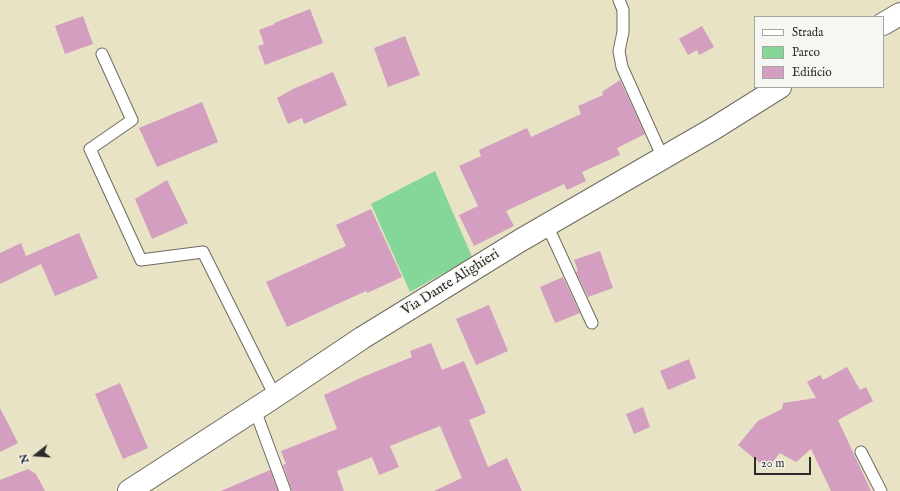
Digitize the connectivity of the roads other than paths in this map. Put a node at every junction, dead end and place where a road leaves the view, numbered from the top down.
1 (619, 0) edge
2 (900, 14) edge
3 (884, 23) edge
4 (102, 54) dead end
5 (778, 88) edge
6 (663, 158) junction
7 (547, 225) junction
8 (592, 323) dead end
9 (275, 396) junction
10 (254, 410) junction
11 (861, 452) dead end
12 (129, 491) edge
13 (285, 491) edge
14 (881, 491) edge

1 - 6 lane
2 - 3 street
4 - 9 lane
5 - 6 street, Via Dante Alighieri
6 - 7 street, Via Dante Alighieri
7 - 8 lane
7 - 9 street, Via Dante Alighieri
9 - 10 street, Via Dante Alighieri
10 - 12 street, Via Dante Alighieri
10 - 13 lane
11 - 14 lane

